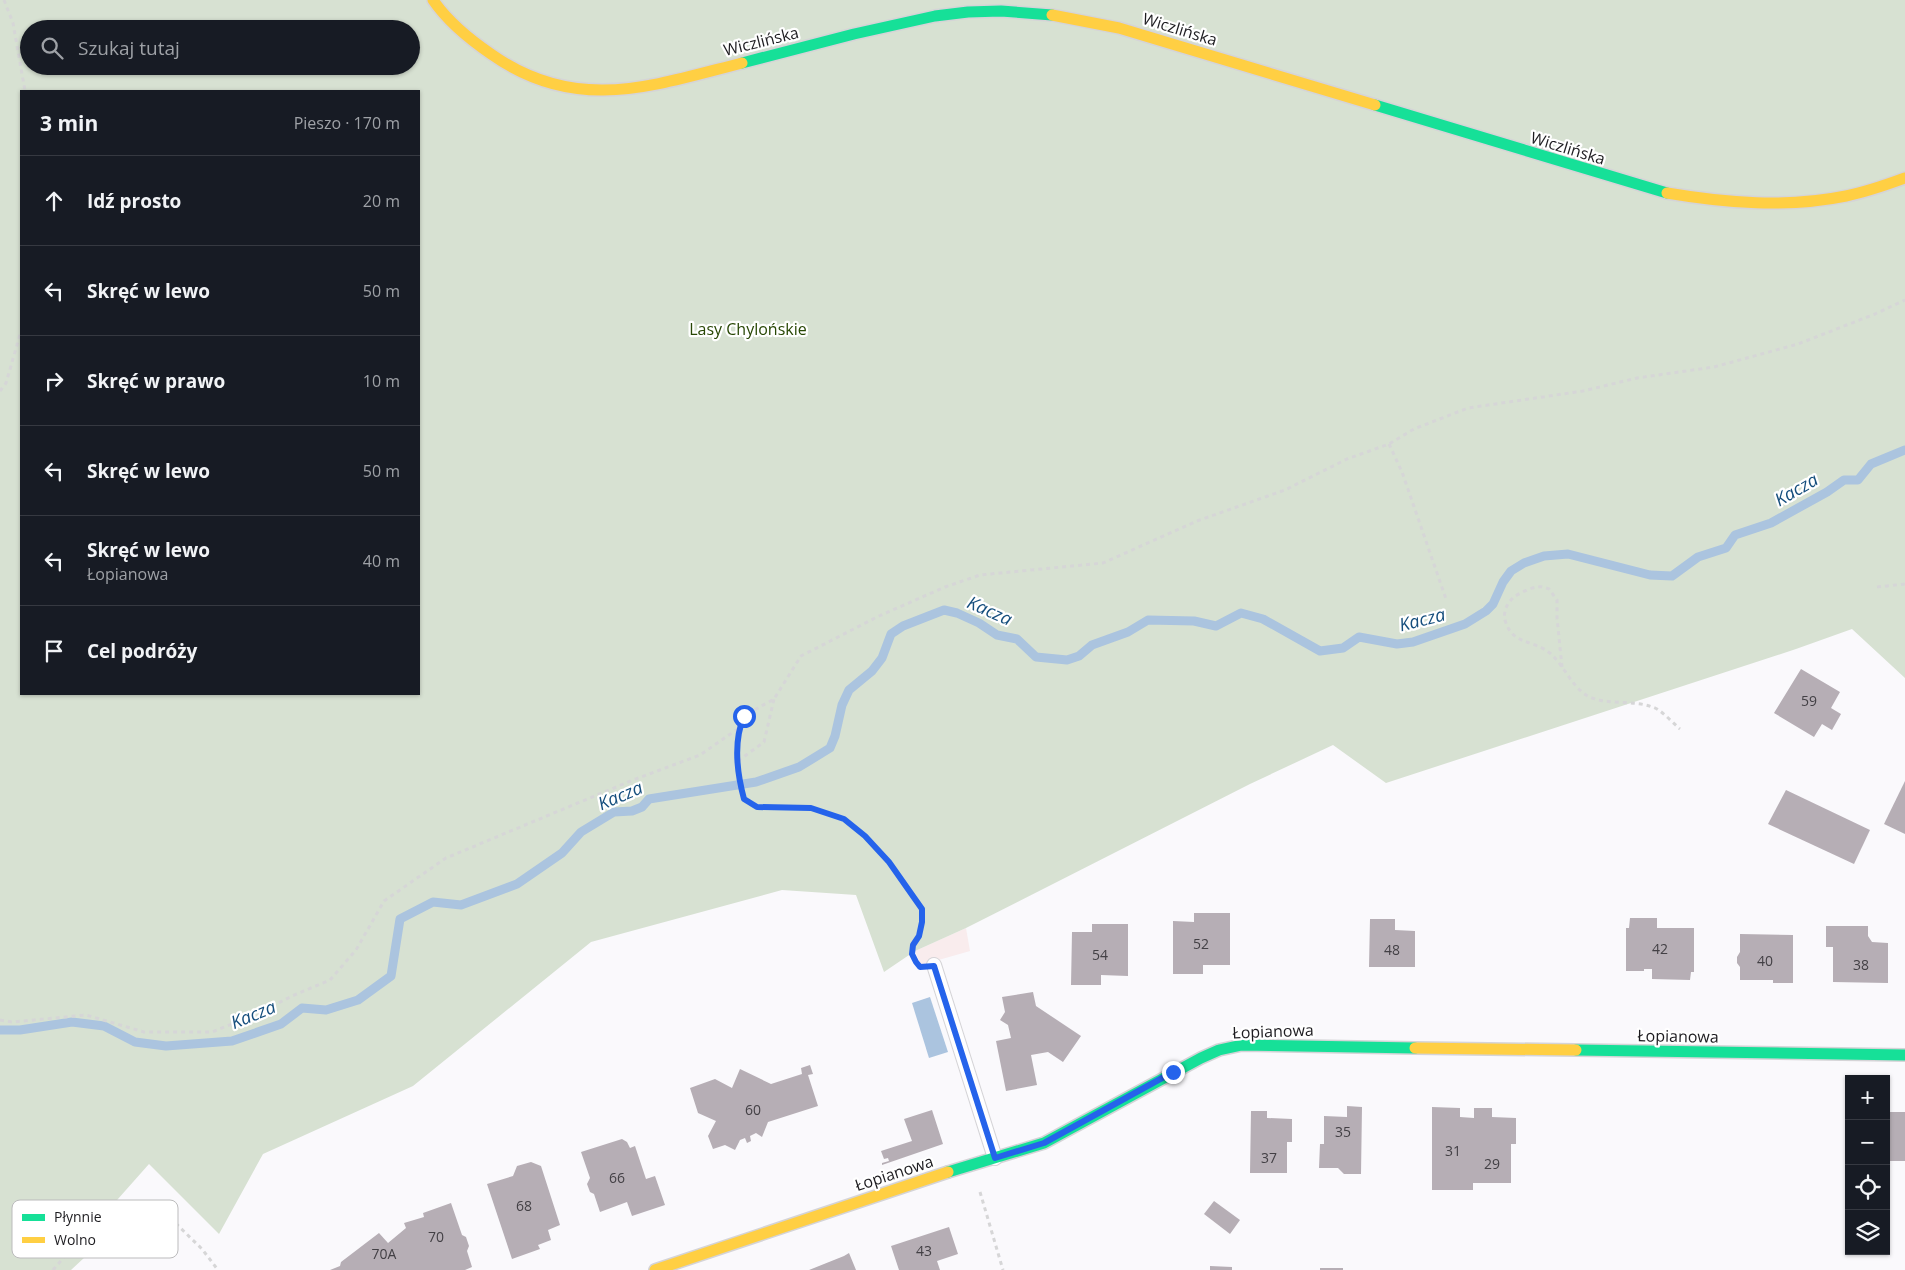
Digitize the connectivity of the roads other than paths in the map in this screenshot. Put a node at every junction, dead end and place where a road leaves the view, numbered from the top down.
1 (434, 0) edge
2 (1905, 178) edge
3 (934, 966) road end
4 (1905, 1055) edge
5 (995, 1158) junction
6 (655, 1270) edge

1 - 2 street, Wiczlińska
3 - 5 lane
4 - 5 street, Łopianowa
5 - 6 street, Łopianowa

